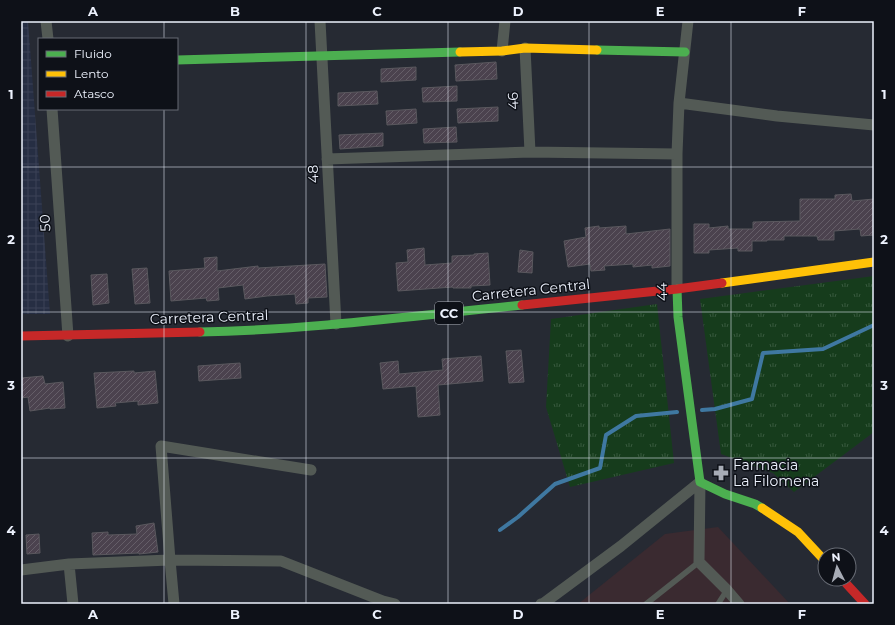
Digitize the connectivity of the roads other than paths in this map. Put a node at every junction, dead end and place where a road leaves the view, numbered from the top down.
1 (46, 21) edge
2 (320, 21) edge
3 (505, 21) edge
4 (688, 21) edge
5 (48, 38) edge
6 (525, 48) junction
7 (502, 51) junction
8 (685, 52) junction
9 (321, 56) junction
10 (178, 60) edge
11 (679, 102) junction
12 (52, 110) edge
13 (874, 125) edge
14 (530, 152) junction
15 (677, 154) junction
16 (327, 159) junction
17 (874, 262) edge
18 (677, 289) junction
19 (336, 324) junction
20 (21, 336) edge
21 (68, 336) junction
22 (311, 470) dead end
23 (700, 482) junction
24 (817, 552) edge
25 (170, 560) junction
26 (699, 562) junction
27 (69, 564) junction
28 (21, 570) edge
29 (849, 587) edge
30 (727, 590) junction
31 (73, 604) edge
32 (174, 604) edge
33 (395, 604) edge
34 (541, 604) edge
35 (646, 604) edge
36 (718, 604) edge
37 (739, 604) edge
38 (865, 604) edge

1 - 5 street
2 - 9 street, 48
3 - 7 street
4 - 8 street, 44
6 - 7 main road
6 - 8 main road
6 - 14 street, 46
7 - 9 main road
8 - 11 street, 44
9 - 10 main road
9 - 16 street, 48
11 - 13 street
11 - 15 street, 44
12 - 21 street, 50
14 - 15 street
14 - 16 street
15 - 18 street, 44
16 - 19 street, 48
17 - 18 main road, Carretera Central / CC
18 - 19 main road, Carretera Central / CC
18 - 23 main road, 44
19 - 21 main road, Carretera Central / CC
20 - 21 main road, Carretera Central / CC
22 - 25 street
23 - 24 main road
23 - 26 street, 44
23 - 34 street
25 - 27 street
25 - 32 street
25 - 33 street
26 - 30 street
26 - 35 lane
27 - 28 street
27 - 31 street
29 - 38 main road
30 - 36 lane
30 - 37 street

